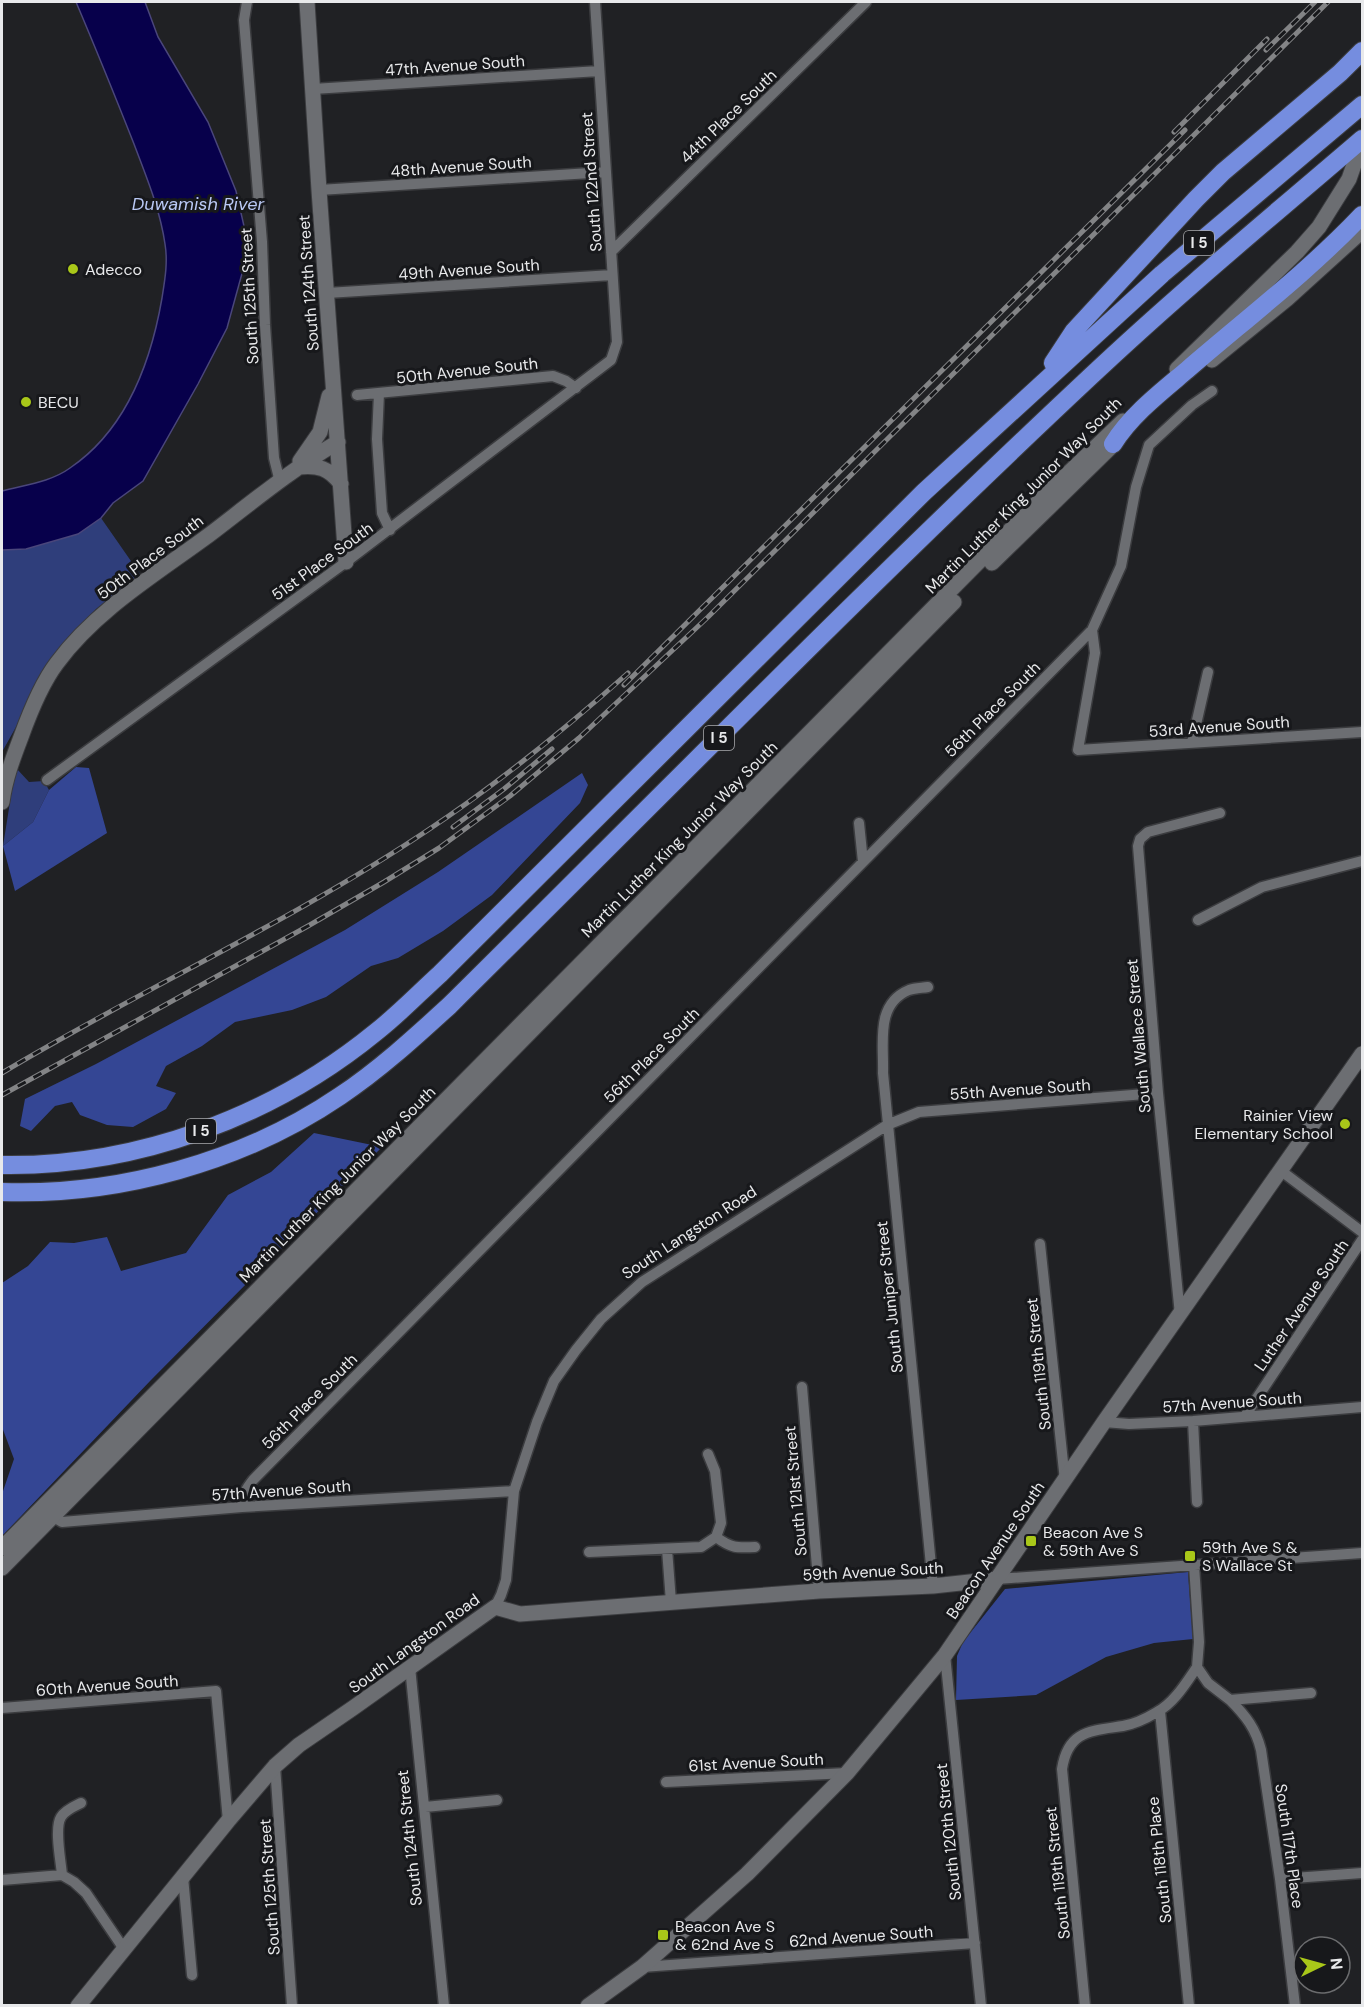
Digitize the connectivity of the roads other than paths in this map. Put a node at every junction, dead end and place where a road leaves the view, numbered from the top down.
1 (247, 2) edge
2 (307, 2) edge
3 (595, 2) edge
4 (866, 2) edge
5 (1362, 51) edge
6 (599, 71) junction
7 (313, 89) junction
8 (1362, 105) edge
9 (1362, 141) edge
10 (606, 172) junction
11 (319, 190) junction
12 (1362, 215) edge
13 (1362, 231) edge
14 (611, 252) junction
15 (612, 275) junction
16 (327, 293) junction
17 (332, 360) junction
18 (611, 360) joint
19 (1039, 385) junction
20 (576, 388) junction
21 (1212, 391) dead end
22 (379, 393) junction
23 (357, 395) dead end
24 (314, 442) junction
25 (338, 442) junction
26 (1113, 444) junction
27 (290, 474) junction
28 (341, 484) junction
29 (390, 530) junction
30 (346, 562) junction
31 (1092, 630) junction
32 (1208, 672) dead end
33 (1362, 732) edge
34 (1192, 742) junction
35 (47, 780) dead end
36 (2, 802) edge
37 (1220, 813) dead end
38 (859, 823) dead end
39 (863, 861) junction
40 (1362, 861) edge
41 (1198, 920) dead end
42 (928, 987) dead end
43 (1360, 1063) edge
44 (1158, 1093) junction
45 (888, 1125) junction
46 (2, 1165) edge
47 (1280, 1170) junction
48 (2, 1192) edge
49 (1362, 1232) edge
50 (1362, 1240) edge
51 (1040, 1244) dead end
52 (1180, 1315) junction
53 (802, 1387) dead end
54 (1362, 1407) edge
55 (1245, 1416) junction
56 (1193, 1421) junction
57 (1104, 1422) junction
58 (708, 1454) dead end
59 (1065, 1480) junction
60 (514, 1491) junction
61 (1197, 1502) dead end
62 (242, 1507) junction
63 (52, 1516) junction
64 (716, 1537) junction
65 (755, 1547) dead end
66 (2, 1548) edge
67 (667, 1549) junction
68 (589, 1552) dead end
69 (1362, 1553) edge
70 (1194, 1565) junction
71 (2, 1568) edge
72 (997, 1579) junction
73 (933, 1586) junction
74 (819, 1591) junction
75 (670, 1602) junction
76 (495, 1607) junction
77 (945, 1655) junction
78 (410, 1667) junction
79 (1197, 1667) junction
80 (1311, 1693) dead end
81 (1230, 1700) junction
82 (2, 1708) edge
83 (1160, 1711) junction
84 (275, 1766) junction
85 (847, 1773) junction
86 (666, 1782) dead end
87 (497, 1800) dead end
88 (81, 1803) dead end
89 (425, 1807) junction
90 (228, 1821) junction
91 (1362, 1873) edge
92 (62, 1875) junction
93 (183, 1877) junction
94 (1280, 1879) junction
95 (2, 1880) edge
96 (975, 1943) junction
97 (124, 1949) junction
98 (642, 1967) junction
99 (192, 1976) dead end
100 (78, 2006) edge
101 (292, 2006) edge
102 (444, 2006) edge
103 (588, 2006) edge
104 (981, 2006) edge
105 (1085, 2006) edge
106 (1189, 2006) edge
107 (1295, 2006) edge

1 - 27 street, South 125th Street
2 - 7 main road, South 124th Street
3 - 6 street, South 122nd Street
4 - 14 street, 44th Place South
5 - 19 highway
6 - 7 street, 47th Avenue South
6 - 10 street, South 122nd Street
7 - 11 main road, South 124th Street
8 - 19 highway, I 5
9 - 48 highway, I 5
9 - 66 main road, Martin Luther King Junior Way South
10 - 11 street, 48th Avenue South
10 - 14 street, South 122nd Street
11 - 16 main road, South 124th Street
12 - 26 highway
13 - 26 main road, Martin Luther King Junior Way South
14 - 15 street, South 122nd Street
15 - 16 street, 49th Avenue South
15 - 18 street, South 122nd Street
16 - 17 main road, South 124th Street
17 - 24 main road
17 - 25 main road, South 124th Street
18 - 20 street, 51st Place South
19 - 46 highway, I 5
20 - 22 street, 50th Avenue South
20 - 29 street, 51st Place South
21 - 31 street
22 - 23 street, 50th Avenue South
22 - 29 street
24 - 25 main road
24 - 27 main road
25 - 27 main road, 50th Place South
25 - 28 main road, South 124th Street
26 - 63 main road, Martin Luther King Junior Way South
27 - 28 main road
27 - 36 main road, 50th Place South
28 - 30 main road, South 124th Street
29 - 30 street, 51st Place South
30 - 35 street, 51st Place South
31 - 34 street, 53rd Avenue South
31 - 39 street, 56th Place South
32 - 34 street
33 - 34 street, 53rd Avenue South
37 - 44 street, South Wallace Street
38 - 39 street
39 - 62 street, 56th Place South
40 - 41 street
42 - 45 street, South Juniper Street
43 - 47 main road, Beacon Avenue South
44 - 45 street, 55th Avenue South
44 - 52 street, South Wallace Street
45 - 60 street, South Langston Road
45 - 73 street, South Juniper Street
47 - 49 street
47 - 52 main road, Beacon Avenue South
50 - 55 street, Luther Avenue South
51 - 59 street, South 119th Street
52 - 57 main road, Beacon Avenue South
53 - 74 street, South 121st Street
54 - 55 street, 57th Avenue South
55 - 56 street, 57th Avenue South
56 - 57 street, 57th Avenue South
56 - 61 street
57 - 59 main road, Beacon Avenue South
58 - 64 street
59 - 72 main road, Beacon Avenue South
60 - 62 street, 57th Avenue South
60 - 76 street, South Langston Road
62 - 63 street, 57th Avenue South
63 - 71 main road, Martin Luther King Junior Way South
64 - 65 street
64 - 67 street
67 - 68 street
67 - 75 street
69 - 70 street, 59th Avenue South
70 - 72 street, 59th Avenue South
70 - 79 street
72 - 73 main road, 59th Avenue South
72 - 77 main road, Beacon Avenue South
73 - 74 main road, 59th Avenue South
74 - 75 main road, 59th Avenue South
75 - 76 main road, 59th Avenue South
76 - 78 main road, South Langston Road
77 - 85 main road, Beacon Avenue South
77 - 96 street, South 120th Street
78 - 84 main road, South Langston Road
78 - 89 street, South 124th Street
79 - 81 street
79 - 83 street
80 - 81 street
81 - 94 street, South 117th Place
82 - 90 street, 60th Avenue South
83 - 105 street, South 119th Street
83 - 106 street, South 118th Place
84 - 90 main road, South Langston Road
84 - 101 street, South 125th Street
85 - 86 street, 61st Avenue South
85 - 98 main road, Beacon Avenue South
87 - 89 street
88 - 92 street
89 - 102 street, South 124th Street
90 - 93 main road, South Langston Road
91 - 94 street
92 - 95 street
92 - 97 street
93 - 97 main road, South Langston Road
93 - 99 street
94 - 107 street, South 117th Place
96 - 98 street, 62nd Avenue South
96 - 104 street, South 120th Street
97 - 100 main road, South Langston Road
98 - 103 main road, Beacon Avenue South

